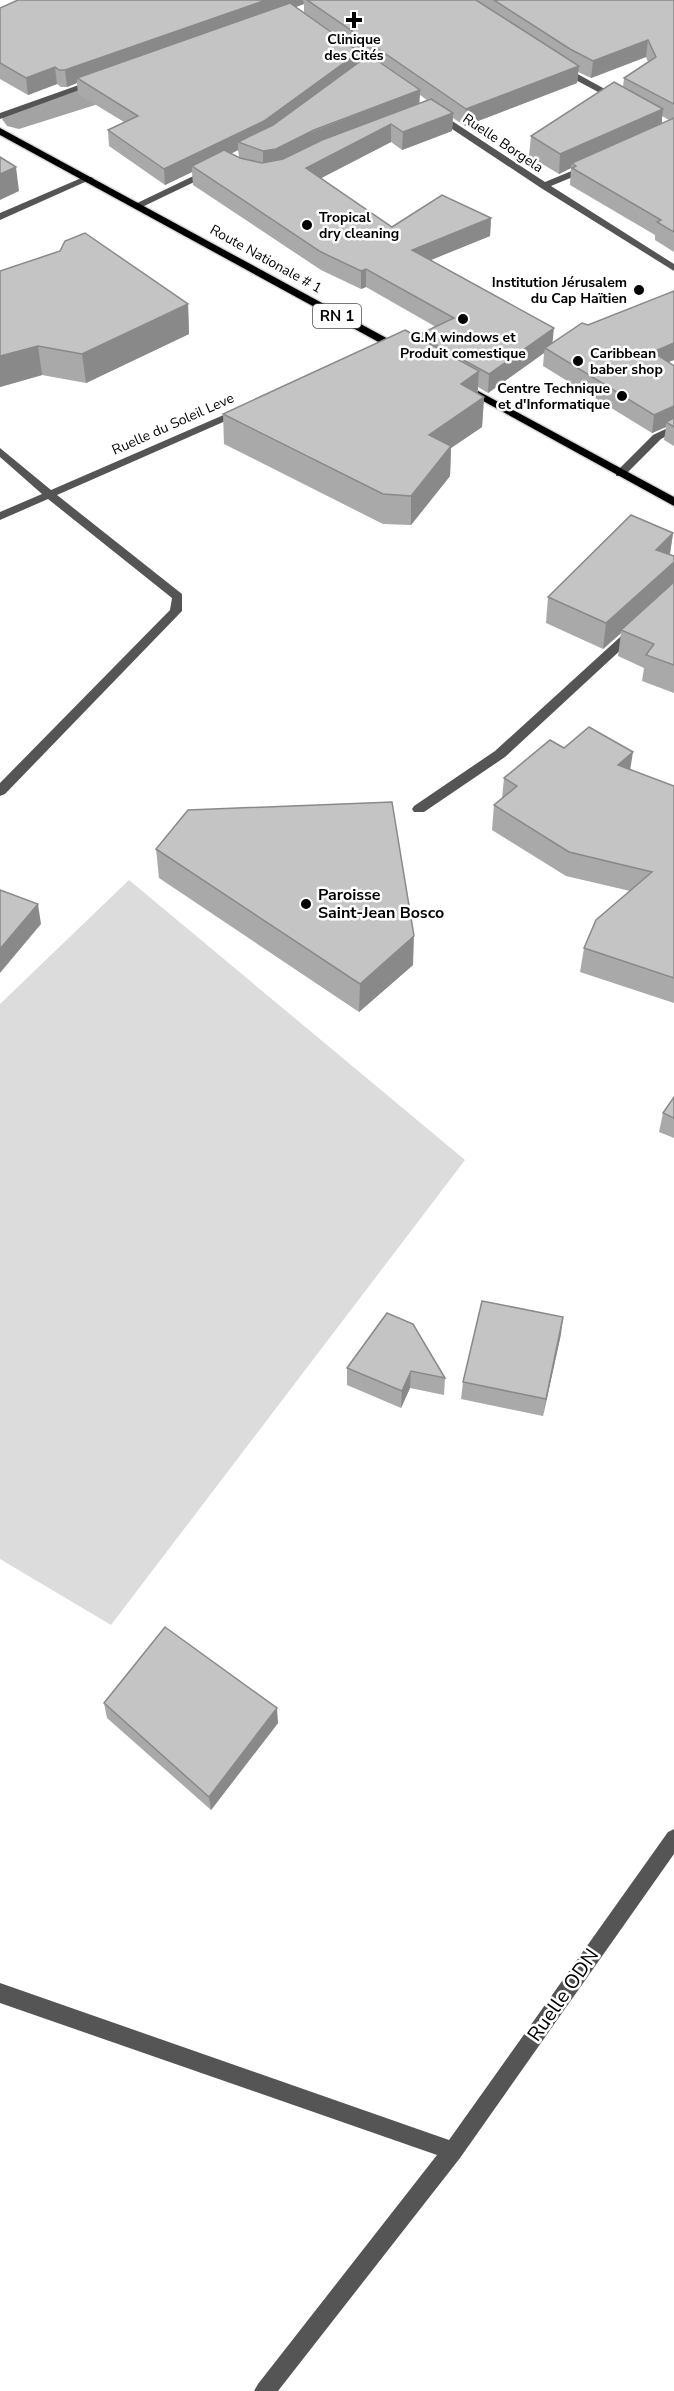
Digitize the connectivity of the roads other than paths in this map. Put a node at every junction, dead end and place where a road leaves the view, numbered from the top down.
1 (554, 64) edge
2 (101, 81) edge
3 (624, 102) edge
4 (421, 115) edge
5 (0, 116) edge
6 (0, 130) edge
7 (598, 162) edge
8 (216, 168) edge
9 (88, 178) junction
10 (544, 186) junction
11 (136, 206) junction
12 (0, 217) edge
13 (674, 268) edge
14 (411, 356) edge
15 (453, 380) edge
16 (252, 405) edge
17 (674, 428) edge
18 (0, 451) edge
19 (620, 474) junction
20 (49, 494) junction
21 (674, 502) edge
22 (0, 516) edge
23 (648, 618) edge
24 (0, 792) edge
25 (419, 809) dead end
26 (674, 1838) edge
27 (0, 1993) edge
28 (453, 2151) junction
29 (265, 2391) edge

1 - 3 street
2 - 5 street
4 - 10 street, Ruelle Borgela
6 - 9 main road, Route Nationale # 1 / RN 1
7 - 10 street
8 - 11 street
9 - 11 main road, Route Nationale # 1 / RN 1
9 - 12 street
10 - 13 street, Ruelle Borgela
11 - 14 main road, Route Nationale # 1 / RN 1
15 - 19 main road
16 - 20 street, Ruelle du Soleil Leve
17 - 19 street
18 - 20 street
19 - 21 main road
20 - 22 street, Ruelle du Soleil Leve
20 - 24 street
23 - 25 street
26 - 28 street, Ruelle ODN
27 - 28 street
28 - 29 street, Ruelle ODN

